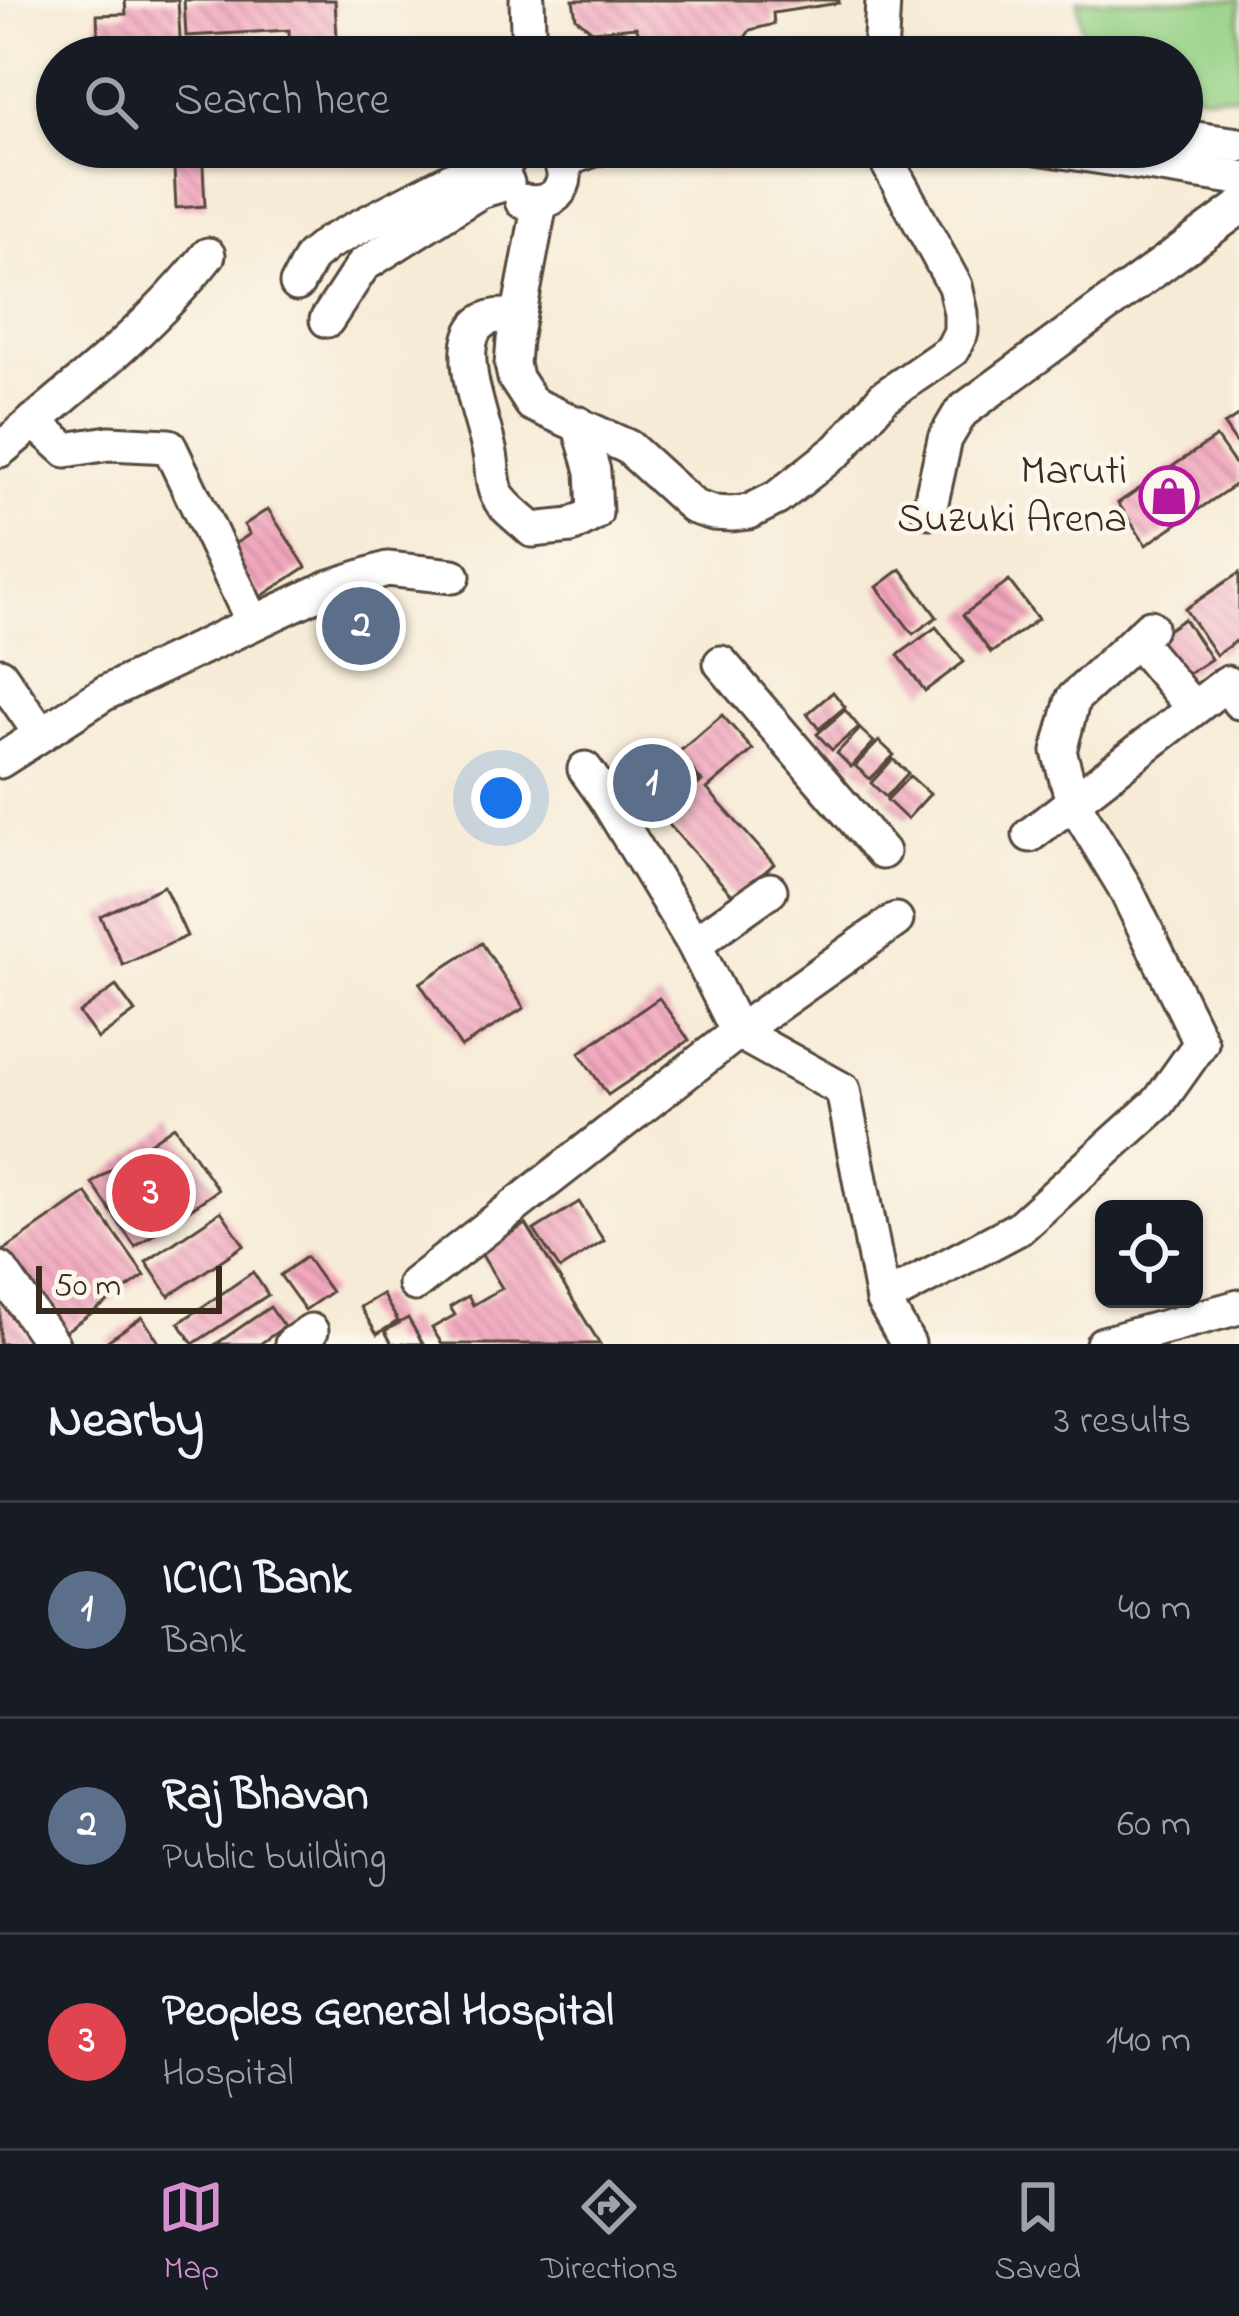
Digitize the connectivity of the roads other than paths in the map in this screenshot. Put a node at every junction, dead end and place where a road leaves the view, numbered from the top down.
1 (527, 0) edge
2 (883, 0) edge
3 (528, 36) edge
4 (881, 36) edge
5 (1203, 139) edge
6 (1239, 145) edge
7 (487, 168) edge
8 (507, 168) edge
9 (512, 168) edge
10 (563, 168) edge
11 (891, 168) edge
12 (1174, 168) edge
13 (1239, 178) edge
14 (540, 203) junction
15 (1239, 208) edge
16 (338, 238) junction
17 (208, 255) dead end
18 (363, 265) junction
19 (297, 284) dead end
20 (518, 317) junction
21 (328, 320) dead end
22 (34, 421) junction
23 (579, 424) junction
24 (0, 449) edge
25 (929, 511) dead end
26 (454, 576) dead end
27 (254, 622) junction
28 (721, 663) dead end
29 (0, 675) edge
30 (1239, 702) edge
31 (1193, 708) junction
32 (41, 734) junction
33 (0, 761) edge
34 (585, 769) dead end
35 (1073, 802) junction
36 (1030, 835) dead end
37 (882, 853) dead end
38 (770, 890) dead end
39 (896, 920) dead end
40 (694, 944) junction
41 (738, 1032) junction
42 (0, 1269) edge
43 (415, 1284) dead end
44 (883, 1300) junction
45 (1239, 1306) edge
46 (52, 1344) edge
47 (908, 1344) edge
48 (1103, 1344) edge

1 - 3 street
2 - 4 street
5 - 6 street
7 - 16 street
8 - 18 street
9 - 14 street
10 - 14 street
11 - 23 street
12 - 13 street
14 - 20 street
15 - 25 street
16 - 18 street
16 - 19 street
17 - 22 street
18 - 21 street
20 - 23 street
20 - 23 street
22 - 24 street
22 - 27 street
26 - 27 street
27 - 32 street
28 - 37 street
29 - 32 street
30 - 31 street
31 - 35 street
31 - 35 street
32 - 33 street
34 - 40 street
35 - 36 street
35 - 44 street
38 - 40 street
39 - 41 street
40 - 41 street
41 - 43 street
41 - 44 street
42 - 46 street
44 - 47 street
45 - 48 street

